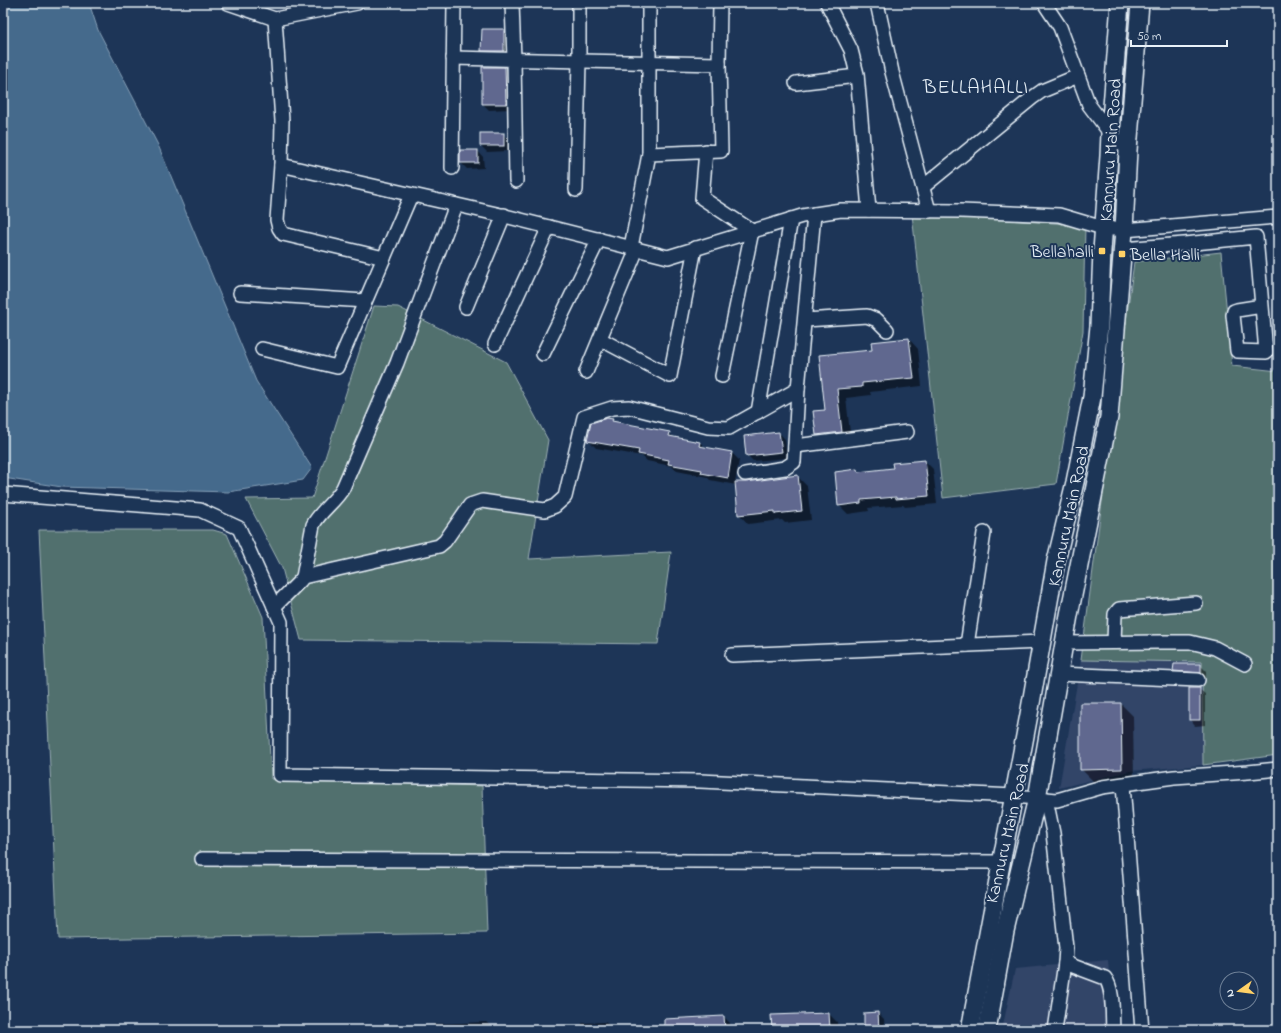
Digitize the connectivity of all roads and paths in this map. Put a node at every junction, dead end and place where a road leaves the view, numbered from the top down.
1 (228, 3) edge
2 (357, 3) edge
3 (454, 3) edge
4 (512, 3) edge
5 (578, 3) edge
6 (649, 3) edge
7 (720, 3) edge
8 (827, 3) edge
9 (877, 3) edge
10 (1044, 3) edge
11 (1120, 3) edge
12 (1140, 3) edge
13 (275, 19) junction
14 (453, 58) junction
15 (514, 59) junction
16 (579, 61) junction
17 (649, 63) junction
18 (719, 64) junction
19 (857, 76) junction
20 (1078, 76) junction
21 (796, 83) dead end
22 (1110, 133) junction
23 (1128, 150) junction
24 (706, 151) junction
25 (649, 154) junction
26 (280, 166) junction
27 (452, 168) dead end
28 (516, 181) dead end
29 (923, 187) junction
30 (576, 190) dead end
31 (411, 195) junction
32 (456, 205) junction
33 (869, 210) junction
34 (930, 211) junction
35 (814, 214) junction
36 (504, 216) junction
37 (1278, 217) edge
38 (791, 219) junction
39 (549, 227) junction
40 (1104, 228) junction
41 (1124, 230) junction
42 (752, 231) junction
43 (599, 239) junction
44 (634, 248) junction
45 (696, 248) junction
46 (1122, 249) junction
47 (384, 258) junction
48 (240, 292) dead end
49 (365, 301) junction
50 (1262, 306) dead end
51 (466, 308) dead end
52 (804, 320) junction
53 (887, 330) dead end
54 (600, 339) junction
55 (494, 344) dead end
56 (262, 350) dead end
57 (543, 354) dead end
58 (586, 372) dead end
59 (722, 376) dead end
60 (798, 389) junction
61 (758, 412) junction
62 (907, 432) dead end
63 (795, 446) junction
64 (745, 474) dead end
65 (3, 494) edge
66 (984, 533) dead end
67 (303, 577) junction
68 (1196, 603) dead end
69 (274, 607) junction
70 (1042, 642) junction
71 (1114, 642) junction
72 (1064, 643) junction
73 (967, 646) junction
74 (732, 655) dead end
75 (1245, 664) dead end
76 (1058, 674) junction
77 (1198, 680) dead end
78 (1278, 769) edge
79 (1122, 785) junction
80 (1014, 796) junction
81 (1042, 799) junction
82 (202, 859) dead end
83 (1001, 862) junction
84 (1066, 963) junction
85 (970, 1030) edge
86 (987, 1030) edge
87 (1055, 1030) edge
88 (1113, 1030) edge
89 (1142, 1030) edge

1 - 13 street
2 - 13 street
3 - 14 street
4 - 15 street
5 - 16 street
6 - 17 street
7 - 18 street
8 - 19 street
9 - 29 street
10 - 20 street
11 - 22 main road
12 - 23 main road, Kannuru Main Road
13 - 26 street
14 - 15 street
14 - 27 street
15 - 16 street
15 - 28 street
16 - 17 street
16 - 30 street
17 - 18 street
17 - 25 street
18 - 24 street
19 - 21 street
19 - 33 street
20 - 22 street
20 - 29 street
22 - 23 street
22 - 40 main road
23 - 41 main road, Kannuru Main Road
24 - 25 street
24 - 42 street
25 - 44 street
26 - 31 street
26 - 47 street
29 - 34 street
31 - 32 street
31 - 47 street
32 - 36 street
32 - 67 street
33 - 34 street
33 - 35 street
34 - 40 street
35 - 38 street
35 - 52 street
36 - 39 street
36 - 51 street
37 - 41 street
38 - 42 street
38 - 61 street
39 - 43 street
39 - 55 street
40 - 41 street
40 - 70 main road
41 - 46 main road, Kannuru Main Road
42 - 45 street
42 - 59 street
43 - 44 street
43 - 57 street
44 - 45 street
44 - 54 street
45 - 54 street
46 - 50 street
46 - 72 main road, Kannuru Main Road
47 - 49 street
48 - 49 street
49 - 56 street
52 - 53 street
52 - 60 street
54 - 58 street
60 - 61 street
60 - 63 street
61 - 67 street
62 - 63 street
63 - 64 street
65 - 69 street
66 - 73 street
67 - 69 street
68 - 71 street
69 - 80 street
70 - 73 street
70 - 80 main road
71 - 72 street
71 - 75 street
72 - 76 main road, Kannuru Main Road
73 - 74 street
76 - 77 street
76 - 81 main road, Kannuru Main Road
78 - 79 street
79 - 81 street
79 - 89 street
80 - 81 street
80 - 83 main road
81 - 84 street
81 - 86 main road, Kannuru Main Road
82 - 83 street
83 - 85 main road
84 - 87 street
84 - 88 street

